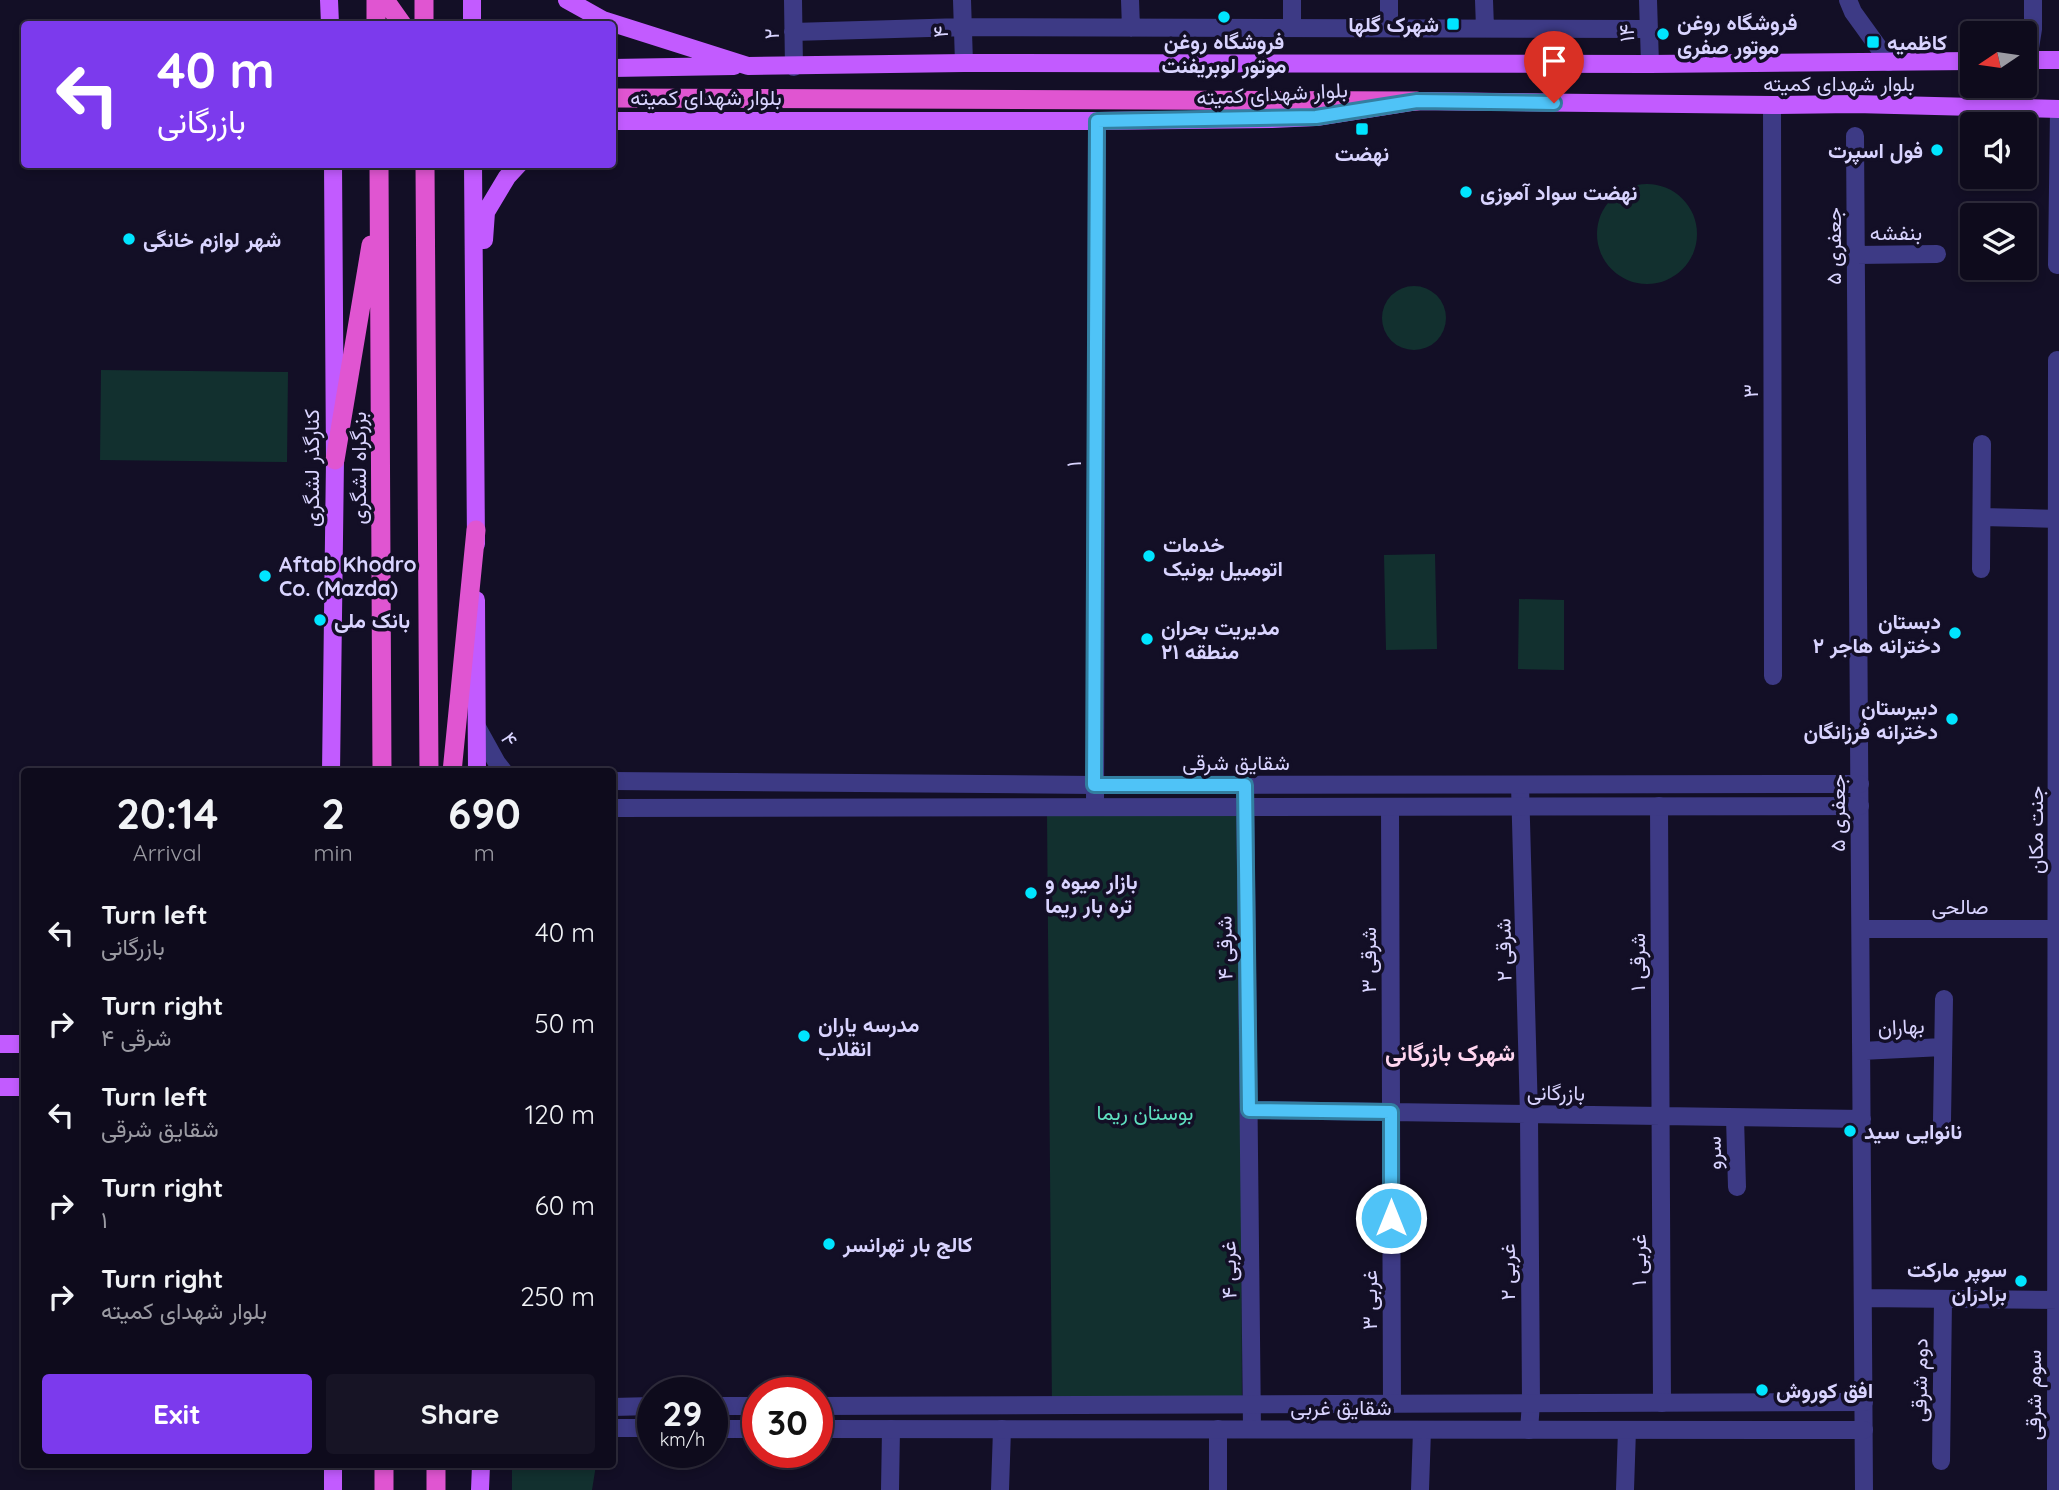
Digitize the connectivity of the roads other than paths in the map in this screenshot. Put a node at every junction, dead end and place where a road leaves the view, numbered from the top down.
1 (329, 0) edge
2 (376, 0) edge
3 (385, 0) edge
4 (424, 0) edge
5 (472, 0) edge
6 (567, 0) edge
7 (793, 0) edge
8 (962, 0) edge
9 (1130, 0) edge
10 (1292, 0) edge
11 (1389, 0) edge
12 (1484, 0) edge
13 (1648, 0) edge
14 (1848, 0) edge
15 (2033, 0) edge
16 (330, 21) edge
17 (376, 21) edge
18 (400, 21) edge
19 (424, 21) edge
20 (472, 21) edge
21 (606, 21) edge
22 (2034, 21) edge
23 (616, 24) edge
24 (963, 27) junction
25 (1131, 28) junction
26 (1292, 28) junction
27 (1390, 28) junction
28 (1485, 28) junction
29 (1649, 29) junction
30 (793, 32) junction
31 (2037, 60) edge
32 (2059, 60) edge
33 (1960, 61) edge
34 (1889, 62) junction
35 (964, 63) junction
36 (1650, 64) junction
37 (748, 66) junction
38 (794, 66) junction
39 (616, 68) edge
40 (616, 98) edge
41 (1417, 101) junction
42 (1772, 105) junction
43 (2059, 109) edge
44 (616, 120) edge
45 (1097, 121) junction
46 (1855, 136) dead end
47 (333, 168) edge
48 (379, 168) edge
49 (425, 168) edge
50 (473, 168) edge
51 (515, 168) edge
52 (380, 192) junction
53 (1937, 254) dead end
54 (1856, 255) junction
55 (2057, 265) edge
56 (475, 345) junction
57 (2057, 360) dead end
58 (1982, 444) dead end
59 (335, 460) junction
60 (1982, 517) junction
61 (2058, 519) edge
62 (476, 530) junction
63 (1981, 569) dead end
64 (1773, 676) dead end
65 (477, 727) junction
66 (331, 768) edge
67 (382, 768) edge
68 (429, 768) edge
69 (452, 768) edge
70 (477, 768) edge
71 (501, 768) edge
72 (616, 781) edge
73 (1860, 784) junction
74 (1094, 785) junction
75 (1245, 785) junction
76 (1520, 785) junction
77 (1522, 806) junction
78 (1659, 806) junction
79 (1860, 806) junction
80 (1096, 807) junction
81 (1245, 807) junction
82 (1390, 807) junction
83 (616, 808) edge
84 (1861, 929) junction
85 (2058, 929) edge
86 (1944, 999) dead end
87 (0, 1044) edge
88 (21, 1044) edge
89 (1943, 1046) junction
90 (1861, 1051) junction
91 (0, 1087) edge
92 (21, 1087) edge
93 (1249, 1110) junction
94 (1391, 1112) junction
95 (1529, 1115) junction
96 (1660, 1116) junction
97 (1735, 1118) junction
98 (1862, 1119) junction
99 (1942, 1121) dead end
100 (1737, 1187) dead end
101 (1863, 1298) junction
102 (1943, 1299) junction
103 (2057, 1300) edge
104 (1864, 1402) junction
105 (1531, 1403) junction
106 (1662, 1403) junction
107 (1252, 1404) junction
108 (1392, 1404) junction
109 (637, 1406) edge
110 (833, 1406) edge
111 (616, 1407) edge
112 (616, 1428) edge
113 (637, 1429) edge
114 (833, 1429) edge
115 (891, 1429) junction
116 (1002, 1429) junction
117 (1218, 1429) junction
118 (1252, 1429) junction
119 (1422, 1430) junction
120 (1529, 1430) junction
121 (1627, 1430) junction
122 (1864, 1430) junction
123 (1941, 1461) dead end
124 (333, 1468) edge
125 (384, 1468) edge
126 (436, 1468) edge
127 (333, 1490) edge
128 (384, 1490) edge
129 (436, 1490) edge
130 (890, 1490) edge
131 (1000, 1490) edge
132 (1218, 1490) edge
133 (1420, 1490) edge
134 (1625, 1490) edge
135 (1864, 1490) edge
136 (2056, 1490) edge

1 - 16 main road
2 - 17 highway
3 - 18 highway
4 - 19 highway
5 - 20 main road
6 - 21 main road, بلوار شهدای کمیته
7 - 30 street, ۲
8 - 24 street, ۴
9 - 25 street
10 - 26 street
11 - 27 street
12 - 28 street
13 - 29 street, ۱۴
14 - 34 street
15 - 22 street
23 - 37 main road, بلوار شهدای کمیته
24 - 25 street
24 - 30 street
24 - 35 street, ۴
25 - 26 street
26 - 27 street
27 - 28 street
28 - 29 street
29 - 36 street, ۱۴
30 - 38 street, ۲
31 - 32 main road
33 - 34 main road, بلوار شهدای کمیته
34 - 36 main road, بلوار شهدای کمیته
35 - 36 main road, بلوار شهدای کمیته
35 - 38 main road, بلوار شهدای کمیته
37 - 38 main road, بلوار شهدای کمیته
37 - 39 main road
40 - 41 highway
41 - 42 main road, بلوار شهدای کمیته
41 - 45 main road, بلوار شهدای کمیته
42 - 43 main road, بلوار شهدای کمیته
42 - 64 street, ۳
43 - 55 street
44 - 45 main road, بلوار شهدای کمیته
45 - 74 street, ۱
46 - 54 street, جعفری ۵
47 - 59 main road, کنارگذر لشگری
48 - 52 highway, بزرگراه لشگری
49 - 68 highway
50 - 56 main road
51 - 56 main road
52 - 59 highway
52 - 67 highway, بزرگراه لشگری
53 - 54 street, بنفشه
54 - 73 street, جعفری ۵
56 - 62 main road
57 - 61 street, جنت مکان
58 - 60 street
59 - 66 main road, کنارگذر لشگری
60 - 61 street
60 - 63 street
61 - 85 street, جنت مکان
62 - 65 main road
62 - 69 highway
65 - 70 main road
65 - 71 street, ۴
72 - 74 street, شقایق شرقی
73 - 76 street, شقایق شرقی
73 - 79 street, جعفری ۵
74 - 75 street, شقایق شرقی
74 - 80 street, ۱
75 - 76 street, شقایق شرقی
75 - 81 street, ۴ شرقی
76 - 77 street, ۲ شرقی
77 - 78 street
77 - 82 street
77 - 95 street, ۲ شرقی
78 - 79 street
78 - 96 street, ۱ شرقی
79 - 84 street, جعفری ۵
80 - 81 street
80 - 83 street
81 - 82 street
81 - 93 street, ۴ شرقی
82 - 94 street, ۳ شرقی
84 - 85 street, صالحی
84 - 90 street, جعفری ۵
85 - 103 street, جنت مکان
86 - 89 street, بهاران
87 - 88 main road
89 - 90 street, بهاران
89 - 99 street, بهاران
90 - 98 street, جعفری ۵
91 - 92 main road
93 - 94 street, بازرگانی
93 - 107 street, ۴ غربی
94 - 95 street, بازرگانی
94 - 108 street, ۳ غربی
95 - 96 street, بازرگانی
95 - 105 street, ۲ غربی
96 - 97 street, بازرگانی
96 - 106 street, ۱ غربی
97 - 98 street, بازرگانی
97 - 100 street, سرو
98 - 101 street, جعفری ۵
101 - 102 street
101 - 104 street, جعفری ۵
102 - 103 street
102 - 123 street, دوم شرقی
103 - 136 street, سوم شرقی
104 - 106 street, شقایق غربی
104 - 122 street, جعفری ۵
105 - 106 street, شقایق غربی
105 - 108 street, شقایق غربی
105 - 120 street, ۲ غربی
107 - 108 street, شقایق غربی
107 - 110 street, شقایق غربی
107 - 118 street, ۴ غربی
109 - 111 street
112 - 113 street
114 - 115 street, شقایق غربی
115 - 116 street, شقایق غربی
115 - 130 street
116 - 117 street, شقایق غربی
116 - 131 street
117 - 118 street, شقایق غربی
117 - 132 street
118 - 119 street, شقایق غربی
119 - 120 street, شقایق غربی
119 - 133 street
120 - 121 street, شقایق غربی
121 - 122 street, شقایق غربی
121 - 134 street
122 - 135 street, جعفری ۵
124 - 127 main road
125 - 128 highway
126 - 129 highway

